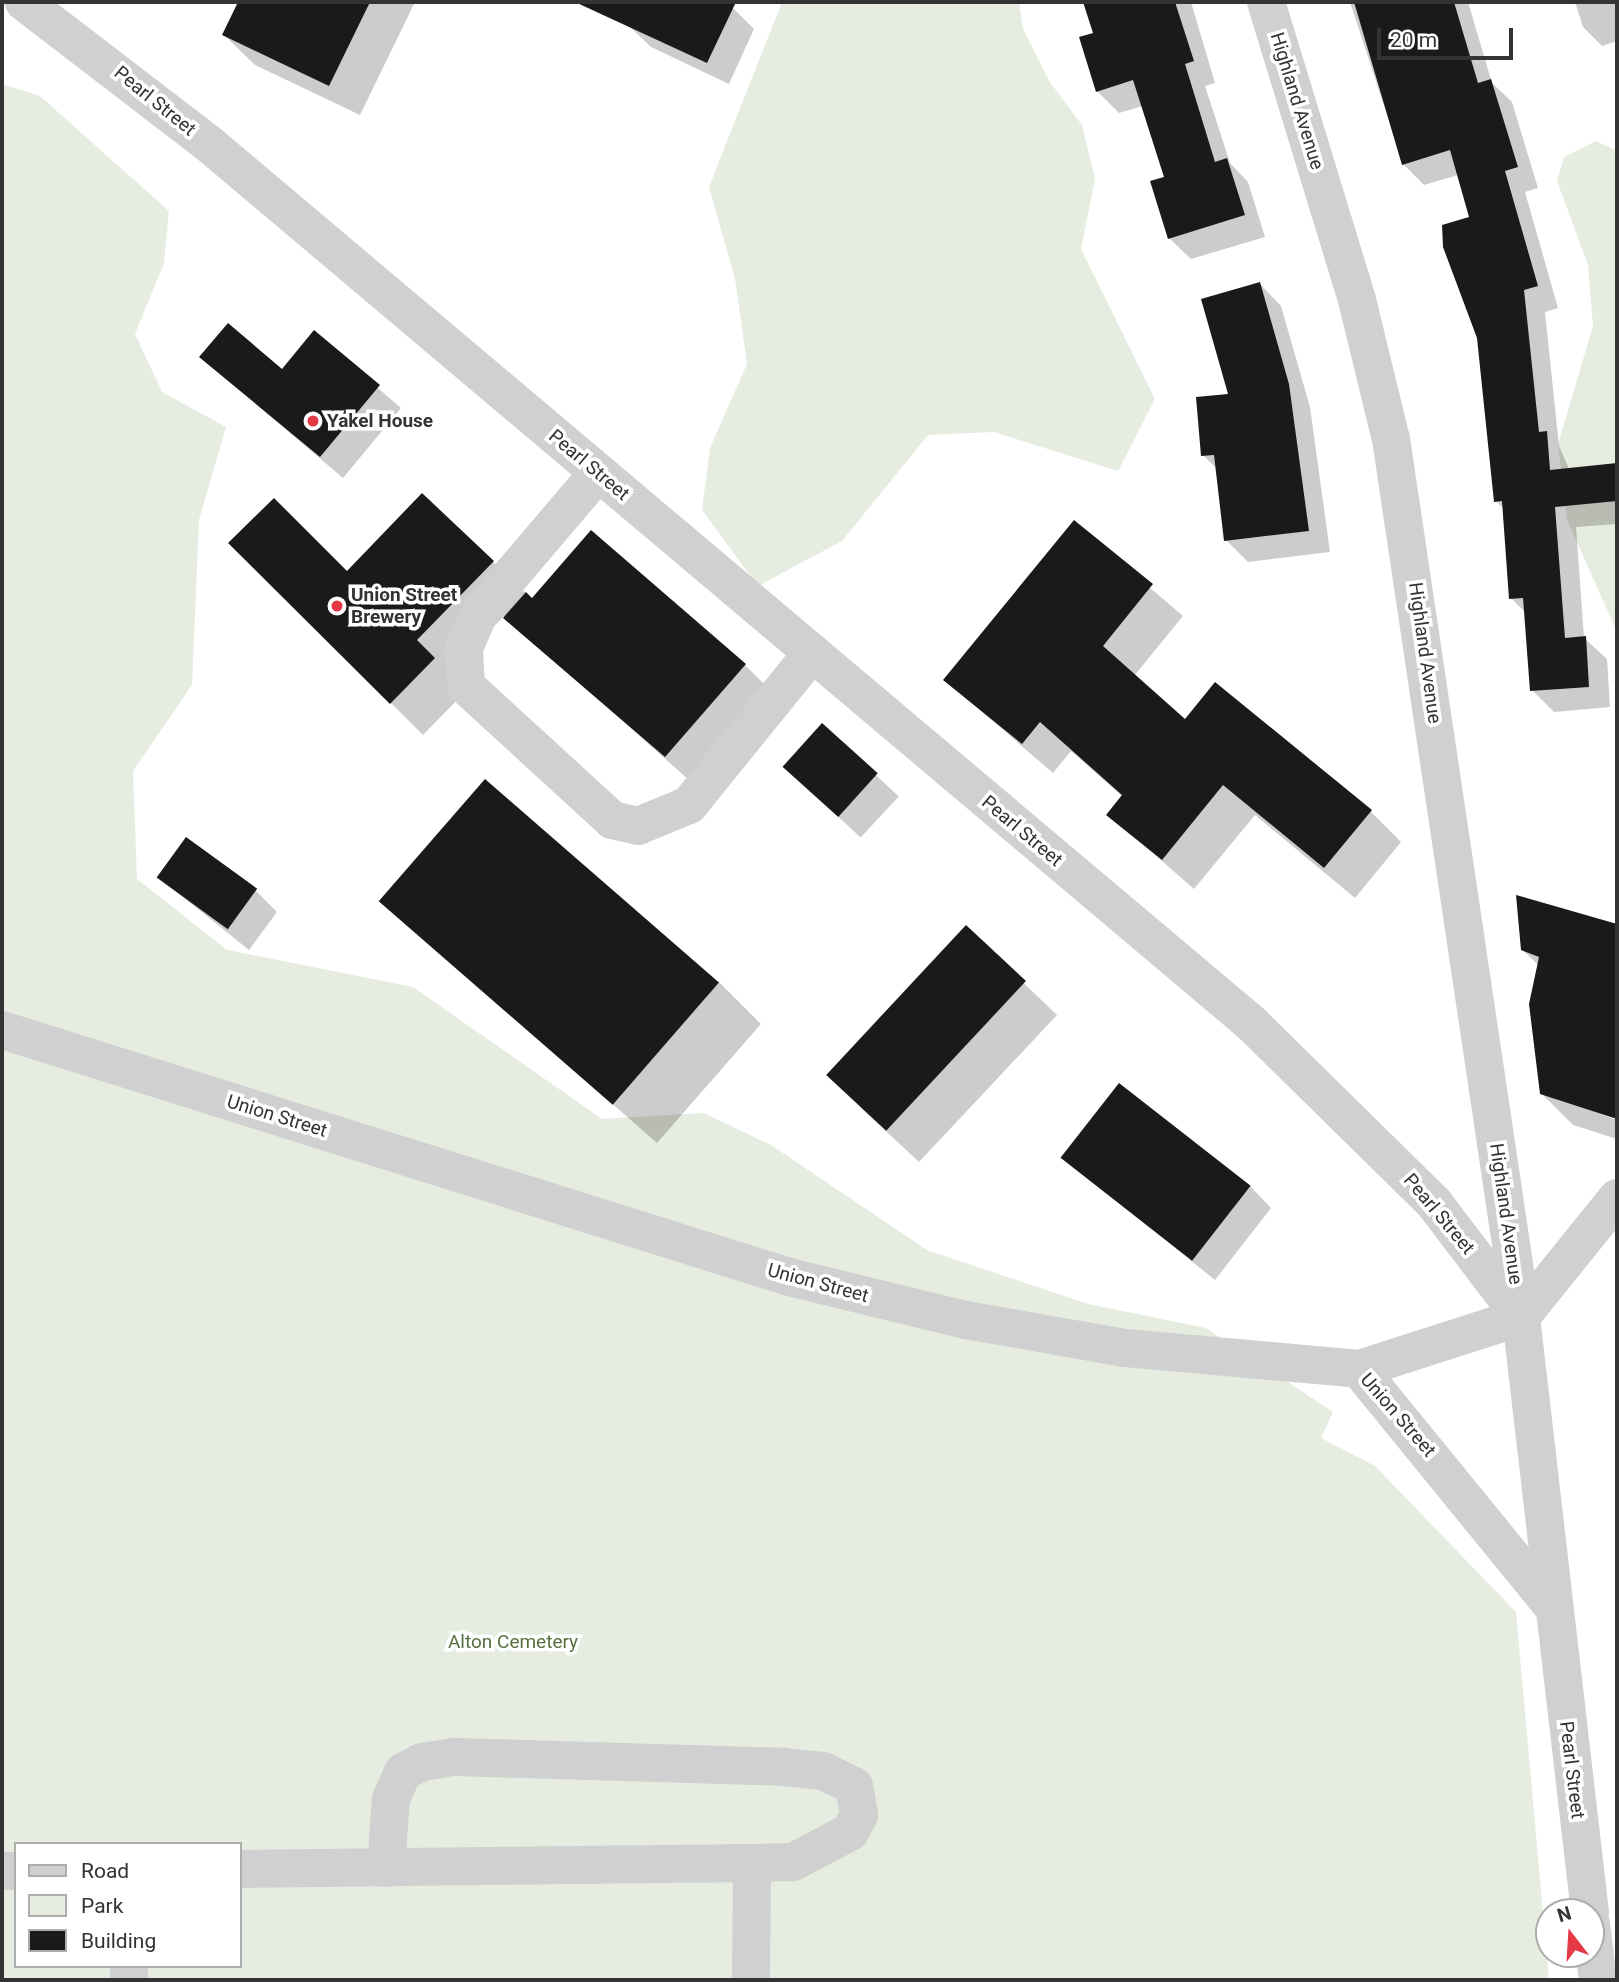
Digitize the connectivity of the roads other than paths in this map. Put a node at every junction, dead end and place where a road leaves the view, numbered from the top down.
1 (24, 2) edge
2 (1266, 2) edge
3 (598, 473) junction
4 (811, 653) junction
5 (2, 1030) edge
6 (1617, 1198) edge
7 (1521, 1317) junction
8 (1359, 1369) junction
9 (1552, 1606) junction
10 (752, 1863) junction
11 (386, 1868) junction
12 (242, 1869) edge
13 (1588, 1898) edge
14 (751, 1980) edge

1 - 3 street, Pearl Street
2 - 7 street, Highland Avenue
3 - 4 street, Pearl Street
3 - 4 street
4 - 7 street, Pearl Street
5 - 8 street, Union Street
6 - 7 street
7 - 8 street
7 - 9 street, Pearl Street
8 - 9 street, Union Street
9 - 13 street, Pearl Street
10 - 11 street
10 - 11 street
10 - 14 street
11 - 12 street

